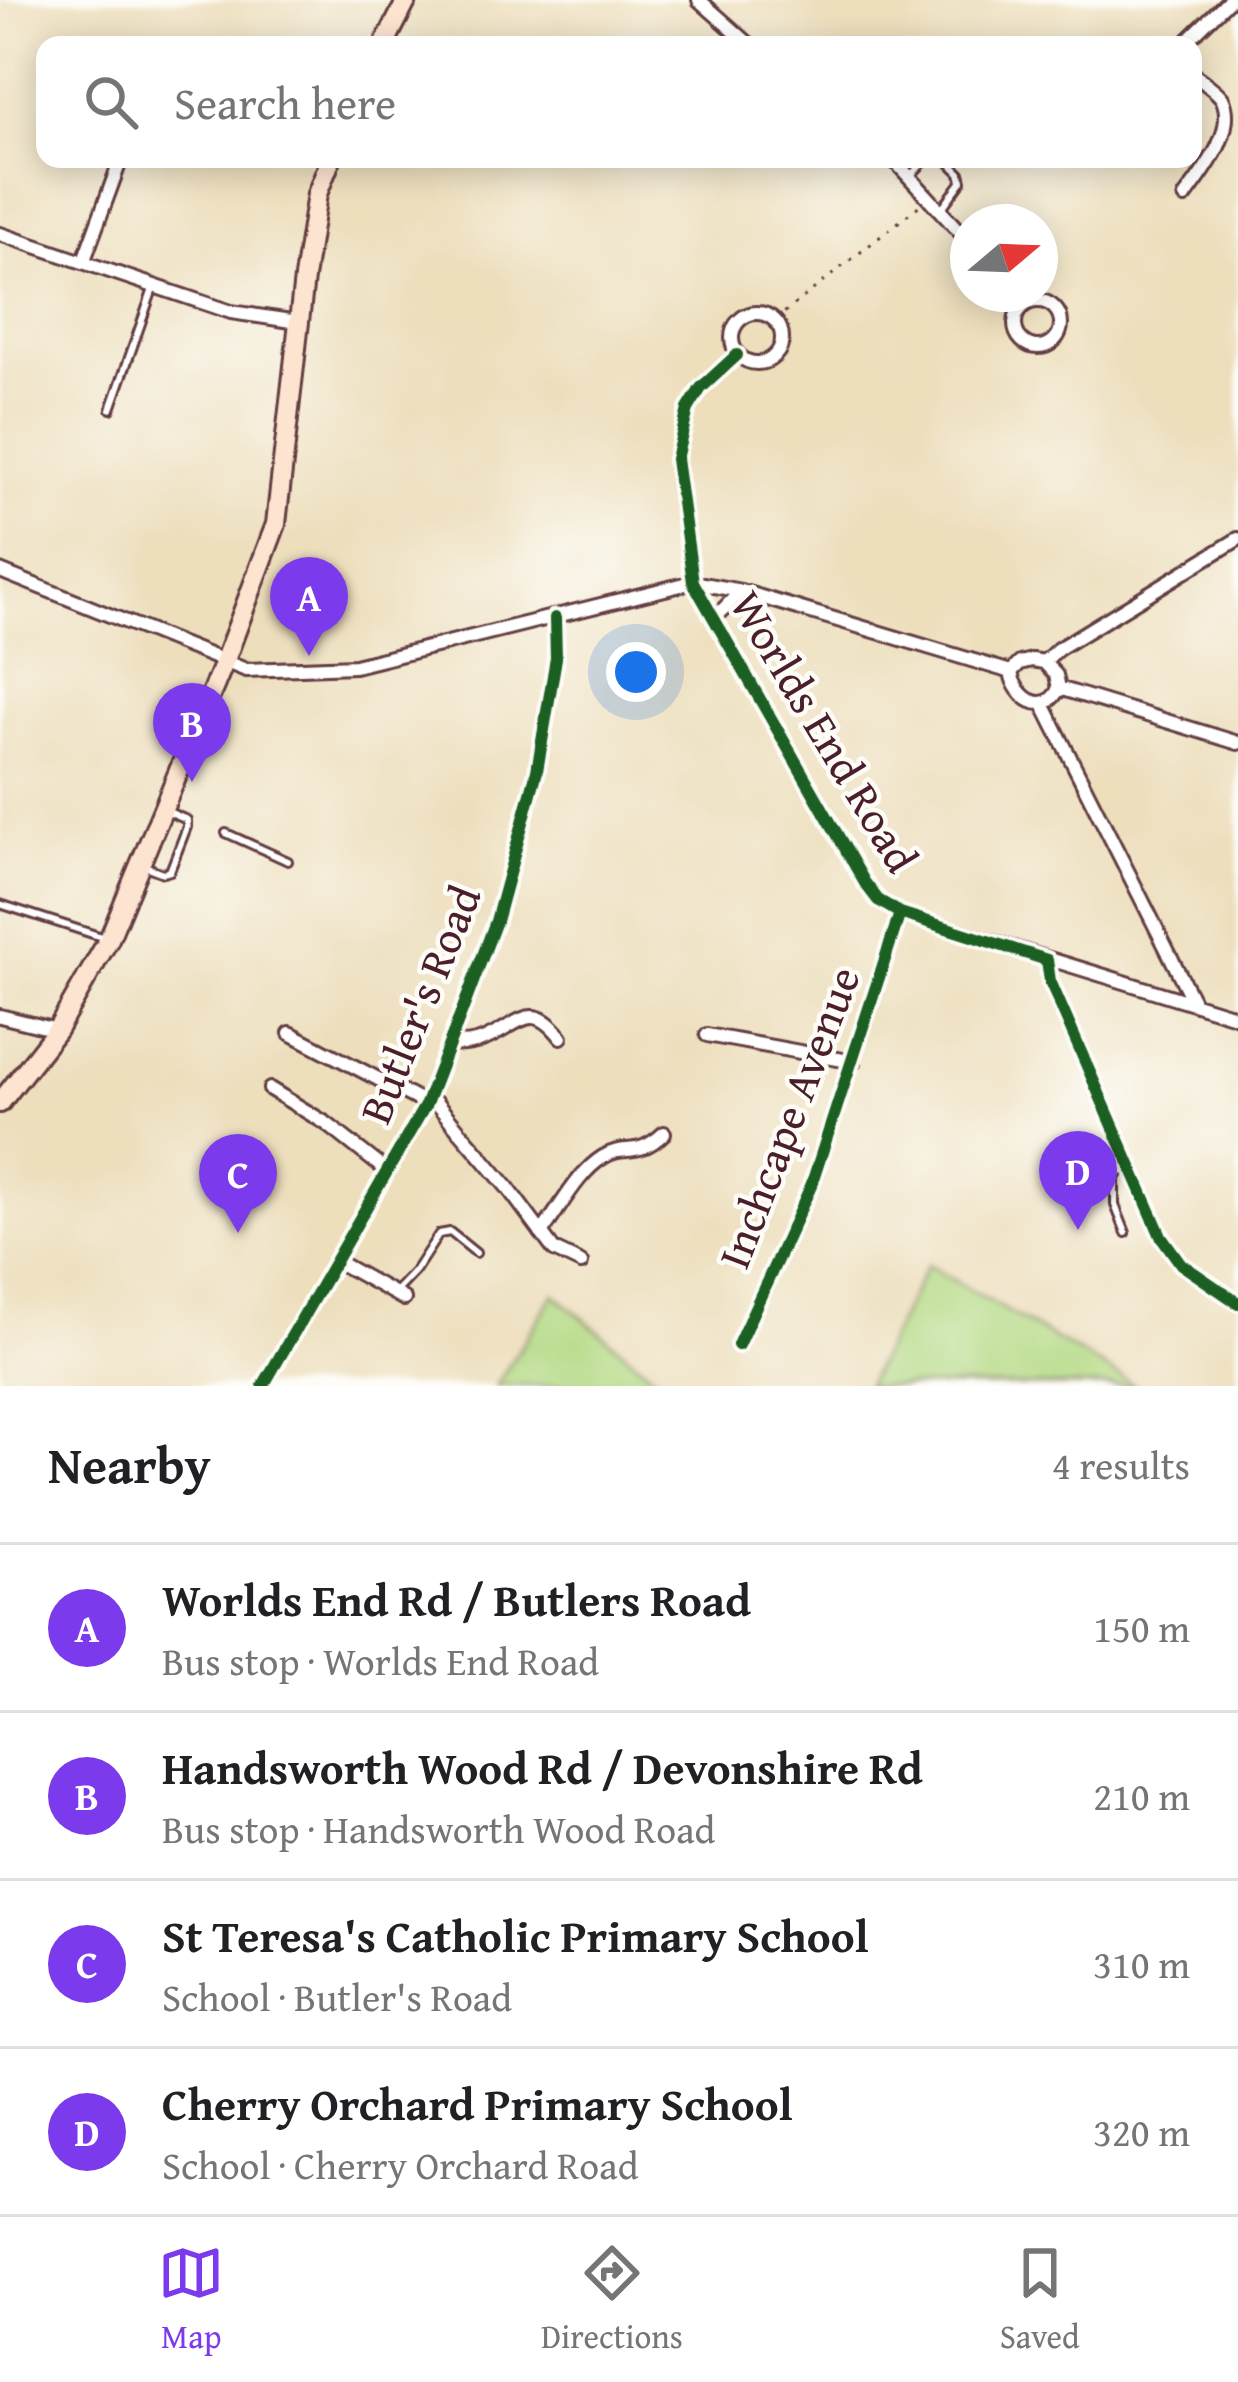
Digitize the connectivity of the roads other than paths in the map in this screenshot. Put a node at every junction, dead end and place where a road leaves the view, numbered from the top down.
1 (407, 0) edge
2 (699, 0) edge
3 (1227, 4) edge
4 (1238, 16) edge
5 (389, 36) edge
6 (740, 36) edge
7 (1193, 36) edge
8 (1202, 82) edge
9 (118, 168) edge
10 (327, 168) edge
11 (902, 168) edge
12 (918, 168) edge
13 (956, 168) edge
14 (910, 176) junction
15 (1185, 197) dead end
16 (941, 209) junction
17 (950, 220) edge
18 (0, 234) edge
19 (84, 260) junction
20 (154, 286) junction
21 (298, 322) junction
22 (737, 355) junction
23 (111, 409) dead end
24 (1238, 539) edge
25 (0, 571) edge
26 (693, 582) junction
27 (741, 592) junction
28 (555, 618) junction
29 (715, 618) junction
30 (225, 660) junction
31 (1044, 662) junction
32 (1011, 672) junction
33 (1059, 688) junction
34 (1043, 704) junction
35 (1238, 743) edge
36 (163, 809) junction
37 (226, 833) dead end
38 (288, 860) dead end
39 (140, 865) junction
40 (0, 904) edge
41 (900, 913) junction
42 (109, 939) junction
43 (1047, 960) junction
44 (1194, 1003) junction
45 (0, 1016) edge
46 (1238, 1017) edge
47 (57, 1030) junction
48 (290, 1034) dead end
49 (707, 1035) dead end
50 (561, 1037) dead end
51 (449, 1045) junction
52 (854, 1062) junction
53 (270, 1089) dead end
54 (427, 1100) junction
55 (0, 1103) edge
56 (664, 1133) dead end
57 (1130, 1164) junction
58 (388, 1172) junction
59 (541, 1233) junction
60 (1126, 1233) dead end
61 (476, 1253) dead end
62 (338, 1262) junction
63 (580, 1263) dead end
64 (399, 1296) joint
65 (1238, 1303) edge
66 (738, 1345) dead end
67 (263, 1386) edge

1 - 5 main road
2 - 6 street
3 - 4 street
3 - 7 street
8 - 15 street
9 - 19 street
10 - 21 main road
11 - 14 street
12 - 14 lane
13 - 16 lane
14 - 16 street
16 - 17 street
18 - 19 street
19 - 20 street
20 - 21 street
20 - 23 lane
21 - 30 main road
22 - 22 street
22 - 26 street
24 - 31 street
25 - 30 street, Worlds End Road
26 - 27 street
26 - 28 street, Worlds End Road
26 - 29 street, Worlds End Road
27 - 29 street, Worlds End Road
27 - 32 street
28 - 30 street, Worlds End Road
28 - 51 street, Butler's Road
29 - 41 street, Worlds End Road
30 - 36 main road
31 - 32 street
31 - 33 street
32 - 34 street
33 - 34 street
33 - 35 street
34 - 44 street
36 - 39 main road
36 - 39 lane
37 - 38 lane
39 - 42 main road
40 - 42 lane
41 - 43 street
41 - 52 street, Inchcape Avenue
42 - 47 main road
43 - 44 street
43 - 57 street
44 - 46 street
45 - 47 street
47 - 55 main road
48 - 54 street
49 - 52 street
50 - 51 street
51 - 54 street, Butler's Road
52 - 66 street, Inchcape Avenue
53 - 58 street
54 - 58 street, Butler's Road
54 - 59 street
56 - 59 street
57 - 60 lane
57 - 65 street
58 - 62 street, Butler's Road
59 - 63 street
61 - 64 lane
62 - 64 street
62 - 67 street, Butler's Road

